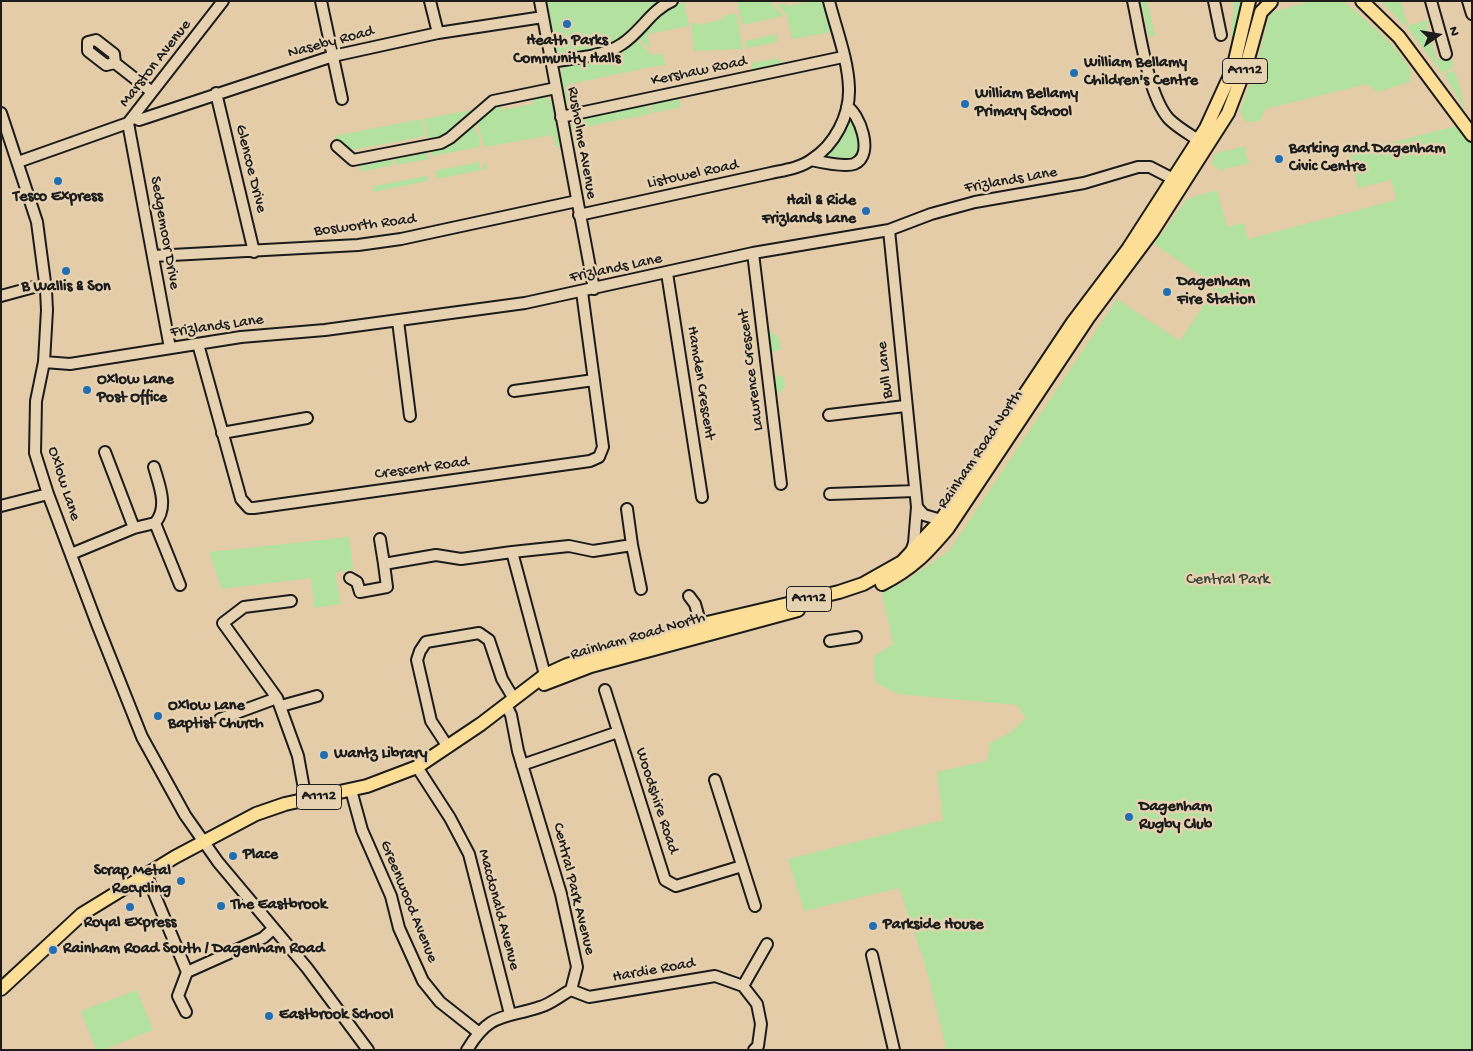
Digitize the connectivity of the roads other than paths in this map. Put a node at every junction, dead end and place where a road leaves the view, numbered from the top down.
1 (224, 1) edge
2 (320, 1) edge
3 (430, 1) edge
4 (540, 1) edge
5 (672, 1) edge
6 (1134, 1) edge
7 (1214, 1) edge
8 (1249, 1) edge
9 (1271, 1) edge
10 (1362, 1) edge
11 (1431, 1) edge
12 (1468, 1) edge
13 (832, 2) edge
14 (1472, 14) edge
15 (543, 17) junction
16 (438, 33) junction
17 (1221, 35) dead end
18 (1446, 54) dead end
19 (333, 56) junction
20 (843, 57) junction
21 (551, 62) junction
22 (114, 63) dead end
23 (556, 88) junction
24 (152, 92) junction
25 (216, 93) junction
26 (342, 100) dead end
27 (847, 107) junction
28 (1, 113) edge
29 (561, 117) junction
30 (130, 120) junction
31 (1472, 135) edge
32 (1202, 143) junction
33 (337, 146) dead end
34 (811, 160) junction
35 (18, 162) junction
36 (1177, 181) junction
37 (577, 201) junction
38 (579, 215) junction
39 (889, 230) junction
40 (254, 252) junction
41 (753, 253) junction
42 (153, 256) junction
43 (667, 273) junction
44 (34, 287) dead end
45 (594, 289) junction
46 (582, 292) junction
47 (1, 296) edge
48 (398, 321) junction
49 (198, 344) junction
50 (170, 348) junction
51 (44, 362) junction
52 (594, 380) junction
53 (514, 391) dead end
54 (905, 406) junction
55 (830, 415) dead end
56 (410, 416) dead end
57 (307, 418) dead end
58 (222, 433) junction
59 (104, 452) dead end
60 (154, 467) dead end
61 (781, 484) dead end
62 (915, 490) junction
63 (48, 494) junction
64 (830, 494) dead end
65 (702, 497) dead end
66 (1, 506) edge
67 (917, 507) junction
68 (626, 509) dead end
69 (941, 520) junction
70 (155, 523) junction
71 (134, 528) junction
72 (380, 538) dead end
73 (632, 545) junction
74 (512, 552) junction
75 (71, 554) junction
76 (910, 555) junction
77 (384, 564) junction
78 (350, 578) dead end
79 (180, 585) dead end
80 (642, 589) dead end
81 (689, 596) dead end
82 (291, 601) dead end
83 (701, 625) junction
84 (856, 637) dead end
85 (830, 641) dead end
86 (545, 676) junction
87 (530, 688) junction
88 (605, 690) dead end
89 (317, 696) dead end
90 (279, 702) junction
91 (510, 702) junction
92 (220, 719) dead end
93 (618, 732) junction
94 (448, 747) junction
95 (522, 765) junction
96 (417, 767) junction
97 (715, 780) dead end
98 (351, 790) junction
99 (306, 800) junction
100 (202, 842) junction
101 (742, 866) junction
102 (146, 874) junction
103 (755, 906) dead end
104 (273, 929) junction
105 (767, 944) dead end
106 (872, 954) dead end
107 (187, 972) junction
108 (743, 986) junction
109 (1, 988) edge
110 (571, 990) junction
111 (186, 1012) dead end
112 (510, 1014) junction
113 (478, 1032) junction
114 (759, 1048) edge
115 (368, 1050) edge
116 (467, 1050) edge
117 (894, 1050) edge

1 - 24 street, Marston Avenue
2 - 19 street
3 - 16 street
4 - 15 street, Rusholme Avenue
5 - 21 street
6 - 32 street
7 - 17 street
8 - 32 main road, Rainham Road North / A1112
9 - 32 main road, Rainham Road North / A1112
10 - 31 main road
11 - 18 street
12 - 14 street
13 - 20 street, Listowel Road
15 - 16 street, Naseby Road
15 - 21 street, Rusholme Avenue
16 - 19 street, Naseby Road
19 - 25 street, Naseby Road
19 - 26 street
20 - 27 street, Listowel Road
20 - 29 street, Kershaw Road
21 - 23 street, Rusholme Avenue
22 - 24 street
23 - 29 street, Rusholme Avenue
23 - 33 street
24 - 30 street, Marston Avenue
25 - 30 street, Naseby Road
25 - 40 street, Glencoe Drive
27 - 34 street, Listowel Road
27 - 34 street, Listowel Road
28 - 35 street, Oxlow Lane
29 - 37 street, Rusholme Avenue
30 - 35 street, Marston Avenue
30 - 42 street, Sedgemoor Drive
32 - 36 main road, Rainham Road North / A1112
34 - 38 street, Listowel Road
35 - 51 street, Oxlow Lane
36 - 39 street, Frizlands Lane
36 - 69 main road, Rainham Road North / A1112
36 - 87 main road, Rainham Road North / A1112
37 - 38 street, Rusholme Avenue
37 - 40 street, Bosworth Road
38 - 45 street, Rusholme Avenue
39 - 41 street, Frizlands Lane
39 - 54 street, Bull Lane
40 - 42 street, Bosworth Road
41 - 43 street, Frizlands Lane
41 - 61 street, Lawrence Crescent
42 - 50 street, Sedgemoor Drive
43 - 45 street, Frizlands Lane
43 - 65 street, Hamden Crescent
44 - 47 street
45 - 46 street, Frizlands Lane
46 - 48 street, Frizlands Lane
46 - 52 street, Crescent Road
48 - 49 street, Frizlands Lane
48 - 56 street
49 - 50 street, Frizlands Lane
49 - 58 street, Crescent Road
50 - 51 street, Frizlands Lane
51 - 63 street, Oxlow Lane
52 - 53 street
52 - 58 street, Crescent Road
54 - 55 street
54 - 62 street, Bull Lane
57 - 58 street
59 - 71 street
60 - 70 street
62 - 64 street
62 - 67 street, Bull Lane
63 - 66 street
63 - 75 street, Oxlow Lane
67 - 69 street
67 - 76 street, Bull Lane
68 - 73 street
69 - 76 main road, Rainham Road North / A1112
70 - 71 street
70 - 79 street
71 - 75 street
72 - 77 street
73 - 74 street
73 - 80 street
74 - 77 street
74 - 86 street
75 - 100 street, Oxlow Lane
76 - 83 main road, Rainham Road North / A1112
77 - 78 street
81 - 83 street
82 - 90 street
83 - 86 main road, Rainham Road North / A1112
84 - 85 street
86 - 87 main road, Rainham Road North / A1112
87 - 91 main road, Rainham Road North / A1112
88 - 93 street, Woodshire Road
89 - 90 street
90 - 92 street
90 - 99 street
91 - 94 main road, Rainham Road North / A1112
91 - 94 street, Central Park Avenue
91 - 95 street, Central Park Avenue
93 - 95 street, Woodshire Road
93 - 101 street, Woodshire Road
94 - 96 main road, Rainham Road North / A1112
95 - 110 street, Central Park Avenue
96 - 98 main road, Rainham Road North / A1112
96 - 112 street, Macdonald Avenue
97 - 101 street
98 - 99 main road, Rainham Road North / A1112
98 - 113 street, Greenwood Avenue
99 - 100 main road, Rainham Road North / A1112
100 - 102 main road, A1112
100 - 104 street, Oxlow Lane
101 - 103 street
102 - 107 street
102 - 109 main road, A1112
104 - 107 street
104 - 115 street, Oxlow Lane
105 - 108 street
106 - 117 street
107 - 111 street
108 - 110 street, Hardie Road
108 - 114 street
110 - 112 street
112 - 113 street
113 - 116 street

